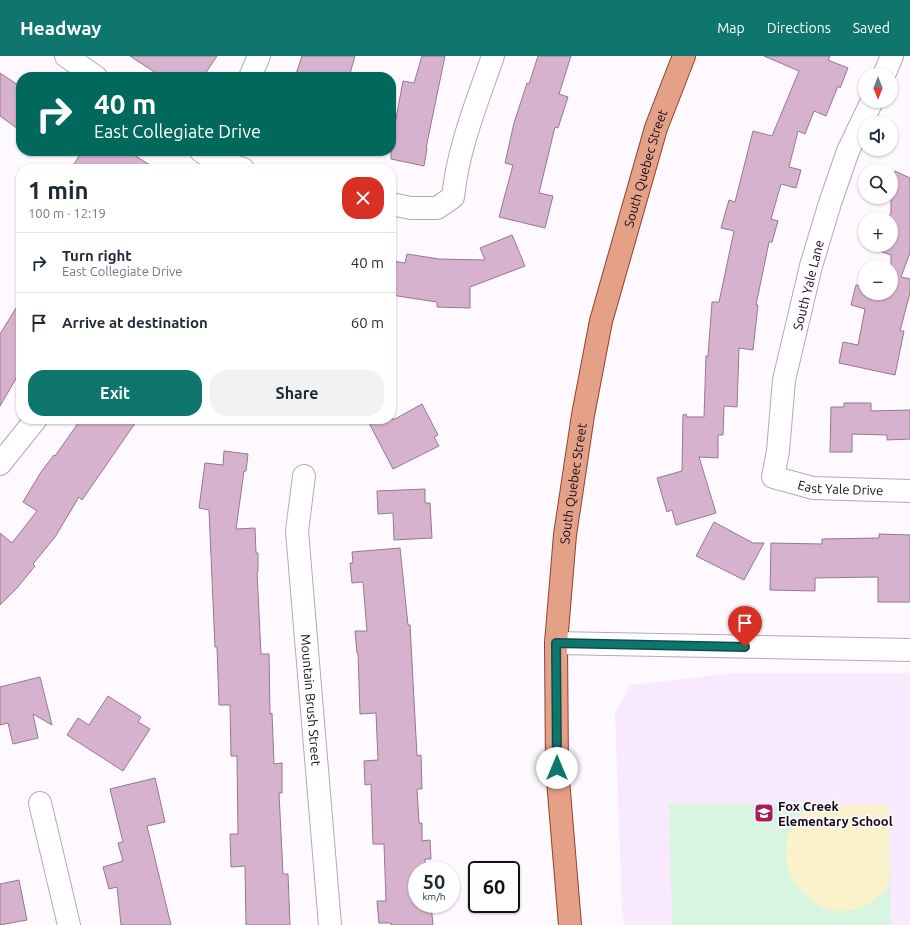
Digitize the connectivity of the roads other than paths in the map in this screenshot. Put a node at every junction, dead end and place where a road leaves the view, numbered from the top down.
1 (66, 56) edge
2 (259, 56) edge
3 (493, 56) edge
4 (684, 56) edge
5 (892, 56) edge
6 (887, 68) edge
7 (89, 72) edge
8 (252, 72) edge
9 (869, 108) edge
10 (208, 157) edge
11 (228, 164) edge
12 (396, 205) edge
13 (32, 424) edge
14 (0, 464) edge
15 (304, 476) dead end
16 (773, 477) joint
17 (910, 491) edge
18 (556, 643) junction
19 (910, 650) edge
20 (40, 803) dead end
21 (69, 925) edge
22 (330, 925) edge
23 (570, 925) edge

1 - 7 street
2 - 8 street
3 - 12 street
4 - 18 main road, South Quebec Street
5 - 6 street
9 - 16 street, South Yale Lane
10 - 11 street
13 - 14 street
15 - 22 street, Mountain Brush Street
16 - 17 street, East Yale Drive
18 - 19 street
18 - 23 main road, South Quebec Street
20 - 21 street

